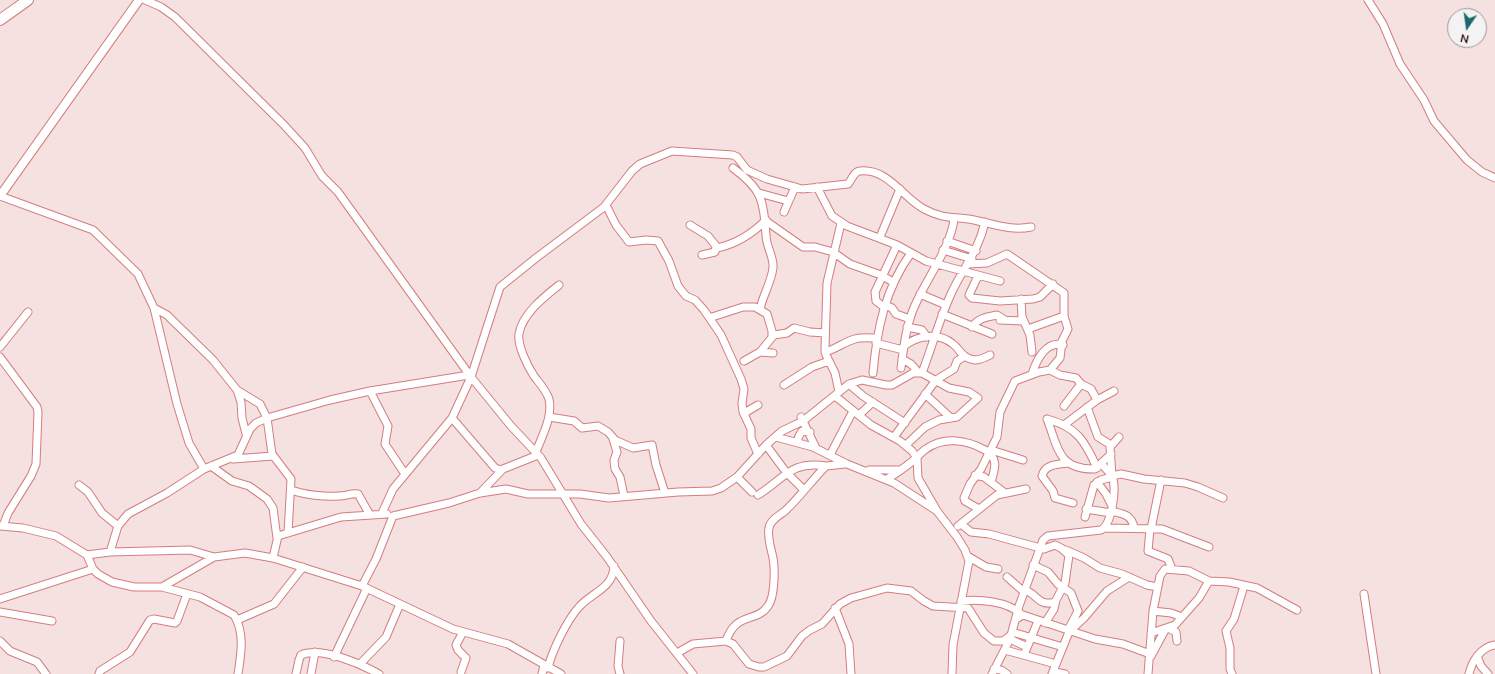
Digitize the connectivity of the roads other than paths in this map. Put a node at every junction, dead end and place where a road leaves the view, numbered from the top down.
1 (28, 0) edge
2 (139, 0) edge
3 (146, 0) edge
4 (1368, 0) edge
5 (0, 20) edge
6 (732, 168) dead end
7 (1495, 178) edge
8 (795, 187) junction
9 (817, 188) junction
10 (900, 189) junction
11 (758, 193) junction
12 (0, 196) edge
13 (773, 197) junction
14 (788, 201) junction
15 (606, 205) junction
16 (764, 208) junction
17 (784, 212) dead end
18 (954, 219) junction
19 (766, 221) junction
20 (985, 222) junction
21 (841, 223) junction
22 (690, 225) dead end
23 (1031, 227) dead end
24 (880, 238) junction
25 (947, 241) junction
26 (897, 245) junction
27 (717, 248) junction
28 (943, 250) junction
29 (976, 251) junction
30 (833, 252) junction
31 (911, 253) junction
32 (702, 255) dead end
33 (970, 262) junction
34 (936, 264) junction
35 (962, 271) junction
36 (881, 275) junction
37 (978, 276) junction
38 (1000, 281) dead end
39 (893, 282) junction
40 (1053, 284) junction
41 (559, 285) dead end
42 (920, 294) junction
43 (1021, 299) junction
44 (946, 305) junction
45 (884, 306) junction
46 (154, 308) junction
47 (760, 309) junction
48 (28, 312) dead end
49 (942, 314) junction
50 (1064, 316) junction
51 (712, 317) dead end
52 (910, 319) junction
53 (996, 319) dead end
54 (1005, 320) junction
55 (1023, 321) junction
56 (907, 327) junction
57 (972, 327) junction
58 (1028, 329) junction
59 (825, 333) junction
60 (992, 334) dead end
61 (935, 336) junction
62 (772, 337) junction
63 (927, 337) junction
64 (877, 341) junction
65 (1063, 345) junction
66 (904, 346) junction
67 (0, 347) edge
68 (760, 352) junction
69 (825, 352) junction
70 (1032, 352) dead end
71 (773, 353) dead end
72 (990, 355) dead end
73 (965, 356) junction
74 (0, 357) edge
75 (902, 359) junction
76 (1038, 360) junction
77 (744, 361) dead end
78 (829, 361) junction
79 (901, 368) dead end
80 (1049, 370) junction
81 (920, 372) junction
82 (873, 373) dead end
83 (1032, 374) junction
84 (470, 376) junction
85 (936, 380) junction
86 (849, 384) junction
87 (1081, 384) junction
88 (784, 385) dead end
89 (237, 390) junction
90 (370, 391) junction
91 (1114, 391) dead end
92 (837, 394) junction
93 (925, 394) junction
94 (1097, 400) junction
95 (873, 402) junction
96 (758, 405) dead end
97 (1064, 406) dead end
98 (1087, 407) junction
99 (745, 413) junction
100 (856, 413) junction
101 (549, 417) junction
102 (267, 418) junction
103 (452, 418) junction
104 (951, 418) junction
105 (802, 419) junction
106 (904, 424) junction
107 (1064, 425) junction
108 (810, 432) junction
109 (246, 434) junction
110 (776, 437) junction
111 (894, 437) junction
112 (1119, 437) dead end
113 (613, 439) junction
114 (795, 440) junction
115 (766, 445) junction
116 (906, 445) junction
117 (1111, 445) junction
118 (816, 448) junction
119 (991, 452) junction
120 (1059, 453) junction
121 (537, 454) junction
122 (758, 454) junction
123 (1111, 454) junction
124 (829, 455) junction
125 (273, 456) junction
126 (917, 458) junction
127 (227, 460) junction
128 (1023, 460) dead end
129 (1069, 463) junction
130 (835, 464) junction
131 (847, 464) junction
132 (1053, 465) junction
133 (826, 466) junction
134 (1100, 466) junction
135 (207, 468) junction
136 (501, 470) junction
137 (864, 470) junction
138 (899, 470) junction
139 (786, 472) junction
140 (405, 474) junction
141 (976, 475) junction
142 (1112, 476) junction
143 (737, 477) junction
144 (887, 479) junction
145 (1161, 480) junction
146 (991, 482) junction
147 (1097, 482) junction
148 (79, 485) dead end
149 (1026, 489) dead end
150 (291, 490) junction
151 (804, 490) junction
152 (480, 493) junction
153 (665, 493) junction
154 (1005, 493) junction
155 (562, 494) junction
156 (624, 496) junction
157 (1223, 498) dead end
158 (1072, 503) dead end
159 (978, 509) junction
160 (1111, 510) junction
161 (937, 511) junction
162 (382, 514) junction
163 (370, 515) junction
164 (393, 516) junction
165 (961, 524) junction
166 (2, 526) edge
167 (118, 526) junction
168 (1104, 528) junction
169 (1134, 528) junction
170 (1151, 529) junction
171 (953, 530) junction
172 (288, 533) junction
173 (277, 538) junction
174 (1209, 547) dead end
175 (1040, 548) junction
176 (1064, 550) junction
177 (110, 552) junction
178 (87, 555) junction
179 (214, 557) junction
180 (969, 557) junction
181 (273, 558) junction
182 (1033, 565) junction
183 (614, 566) junction
184 (303, 567) junction
185 (93, 568) junction
186 (998, 569) dead end
187 (1172, 569) junction
188 (1007, 577) dead end
189 (1129, 577) junction
190 (1209, 581) junction
191 (1244, 586) junction
192 (162, 587) junction
193 (364, 587) junction
194 (1158, 587) junction
195 (1063, 588) junction
196 (1025, 591) junction
197 (187, 594) junction
198 (1364, 594) dead end
199 (0, 599) edge
200 (1056, 600) junction
201 (400, 604) junction
202 (960, 604) junction
203 (835, 608) junction
204 (1297, 610) dead end
205 (0, 612) edge
206 (1153, 612) junction
207 (1020, 613) junction
208 (1180, 619) junction
209 (236, 620) junction
210 (52, 621) dead end
211 (1042, 622) junction
212 (1166, 629) junction
213 (1069, 630) junction
214 (463, 632) junction
215 (1176, 632) junction
216 (1151, 633) junction
217 (1011, 635) junction
218 (1031, 637) junction
219 (620, 640) dead end
220 (0, 641) edge
221 (726, 641) junction
222 (1178, 641) dead end
223 (1495, 645) edge
224 (1027, 647) junction
225 (1063, 647) junction
226 (1005, 650) junction
227 (315, 652) junction
228 (677, 653) junction
229 (952, 655) junction
230 (1024, 655) junction
231 (1477, 656) junction
232 (334, 657) junction
233 (1150, 657) junction
234 (943, 663) dead end
235 (360, 664) junction
236 (546, 667) junction
237 (993, 671) edge
238 (1054, 671) edge
239 (461, 672) dead end
240 (618, 672) edge
241 (46, 674) edge
242 (99, 674) edge
243 (238, 674) edge
244 (296, 674) edge
245 (311, 674) edge
246 (379, 674) edge
247 (542, 674) edge
248 (561, 674) edge
249 (692, 674) edge
250 (851, 674) edge
251 (952, 674) edge
252 (1007, 674) edge
253 (1065, 674) edge
254 (1148, 674) edge
255 (1232, 674) edge
256 (1376, 674) edge
257 (1469, 674) edge
258 (1488, 674) edge

1 - 5 highway
2 - 12 main road
3 - 84 street
4 - 7 street
6 - 11 street
8 - 9 street
8 - 14 street
8 - 15 street
9 - 10 street
9 - 21 street
10 - 18 street
10 - 24 street
11 - 13 street
11 - 16 street
12 - 46 street
13 - 14 street
13 - 16 street
14 - 17 street
15 - 84 street
15 - 99 street
16 - 19 street
18 - 20 street
18 - 25 street
19 - 27 street
19 - 30 street
19 - 47 street
20 - 23 street
20 - 29 street
21 - 24 street
21 - 30 street
22 - 27 street
24 - 26 street
25 - 28 street
25 - 29 street
26 - 31 street
26 - 36 street
27 - 32 street
28 - 33 street
28 - 34 street
29 - 33 street
30 - 36 street
30 - 59 street
31 - 34 street
31 - 39 street
33 - 35 street
33 - 40 street
34 - 35 street
34 - 42 street
35 - 37 street
35 - 44 street
36 - 39 street
36 - 45 street
37 - 38 street
37 - 43 street
39 - 45 street
40 - 43 street
40 - 50 street
41 - 101 street
42 - 44 street
42 - 52 street
43 - 55 street
44 - 49 street
45 - 52 street
45 - 64 street
46 - 89 street
46 - 135 street
47 - 51 street
47 - 62 street
48 - 67 street
49 - 57 street
49 - 61 street
50 - 58 street
50 - 65 street
52 - 56 street
53 - 54 street
54 - 55 street
54 - 57 street
55 - 58 street
56 - 63 street
56 - 66 street
57 - 60 street
58 - 70 street
59 - 62 street
59 - 69 street
61 - 63 street
61 - 73 street
61 - 81 street
62 - 68 street
63 - 66 street
64 - 66 street
64 - 69 street
64 - 82 street
65 - 76 street
65 - 80 street
66 - 75 street
68 - 71 street
68 - 77 street
69 - 78 street
72 - 73 street
73 - 85 street
74 - 166 street
75 - 79 street
75 - 81 street
76 - 80 street
76 - 83 street
78 - 88 street
78 - 92 street
80 - 83 street
80 - 87 street
81 - 85 street
81 - 86 street
83 - 119 street
84 - 90 street
84 - 103 street
84 - 121 street
85 - 93 street
85 - 104 street
86 - 92 street
86 - 95 street
87 - 94 street
87 - 97 street
89 - 102 street
89 - 109 street
90 - 102 street
90 - 140 street
91 - 94 street
92 - 100 street
92 - 105 street
93 - 104 street
93 - 106 street
94 - 98 street
95 - 100 street
95 - 106 street
96 - 99 street
98 - 107 street
98 - 117 street
99 - 122 street
100 - 111 street
100 - 124 street
101 - 113 street
101 - 121 street
102 - 109 street
102 - 125 street
103 - 136 street
103 - 140 street
104 - 116 street
105 - 108 street
105 - 110 street
106 - 111 street
107 - 120 street
107 - 134 street
108 - 114 street
108 - 118 street
109 - 127 street
110 - 114 street
110 - 115 street
111 - 116 street
112 - 117 street
113 - 153 street
113 - 156 street
114 - 118 street
115 - 122 street
115 - 139 street
116 - 126 street
117 - 123 street
118 - 124 street
119 - 126 street
119 - 128 street
119 - 141 street
119 - 146 street
120 - 129 street
120 - 132 street
121 - 136 street
121 - 155 street
122 - 143 street
123 - 134 street
123 - 142 street
124 - 130 street
124 - 131 street
125 - 127 street
125 - 150 street
126 - 138 street
126 - 161 street
127 - 135 street
129 - 132 street
129 - 134 street
130 - 131 street
130 - 133 street
131 - 137 street
132 - 158 street
133 - 139 street
133 - 151 street
134 - 142 street
135 - 167 street
135 - 173 street
136 - 152 street
137 - 138 street
137 - 144 street
138 - 144 street
139 - 143 street
139 - 151 street
140 - 162 street
141 - 146 street
141 - 159 street
142 - 145 street
142 - 147 street
142 - 160 street
143 - 153 street
144 - 161 street
145 - 157 street
145 - 170 street
146 - 154 street
147 - 160 street
147 - 160 street
148 - 167 street
149 - 154 street
150 - 163 street
150 - 172 street
151 - 221 street
152 - 155 street
152 - 164 street
153 - 156 street
154 - 159 street
155 - 156 street
155 - 183 street
159 - 165 street
160 - 168 street
160 - 169 street
161 - 171 street
162 - 163 street
162 - 164 street
163 - 172 street
164 - 193 street
165 - 171 street
165 - 175 street
166 - 178 street
167 - 177 street
168 - 169 street
168 - 175 street
169 - 170 street
170 - 174 street
170 - 187 street
171 - 180 street
172 - 173 street
173 - 181 street
175 - 176 street
175 - 182 street
176 - 189 street
176 - 195 street
177 - 178 street
177 - 179 street
178 - 185 street
179 - 181 street
179 - 192 street
180 - 186 street
180 - 202 street
181 - 184 street
182 - 195 street
182 - 196 street
183 - 228 street
183 - 236 street
184 - 193 street
184 - 209 street
185 - 192 street
185 - 199 street
187 - 190 street
187 - 194 street
188 - 196 street
189 - 194 street
189 - 213 street
190 - 191 street
190 - 208 street
191 - 204 street
191 - 255 street
192 - 197 street
193 - 201 street
193 - 232 street
194 - 206 street
195 - 200 street
195 - 213 street
196 - 200 street
196 - 207 street
197 - 209 street
197 - 242 street
198 - 256 street
200 - 211 street
201 - 214 street
201 - 235 street
202 - 203 street
202 - 207 street
202 - 217 street
202 - 229 street
203 - 221 street
203 - 250 street
205 - 210 street
206 - 208 street
206 - 216 street
207 - 211 street
207 - 217 street
208 - 212 street
208 - 215 street
209 - 243 street
211 - 213 street
211 - 218 street
212 - 215 street
212 - 216 street
212 - 233 street
213 - 225 street
213 - 233 street
214 - 236 street
214 - 239 street
215 - 222 street
216 - 233 street
217 - 218 street
217 - 224 street
217 - 226 street
218 - 224 street
218 - 225 street
219 - 240 street
220 - 241 street
221 - 228 street
223 - 231 street
224 - 230 street
225 - 238 street
226 - 230 street
226 - 237 street
227 - 232 street
227 - 244 street
227 - 245 street
228 - 249 street
229 - 234 street
229 - 251 street
230 - 238 street
231 - 257 street
231 - 258 street
232 - 235 street
233 - 254 street
235 - 246 street
236 - 247 street
236 - 248 street
237 - 252 street
238 - 253 street

